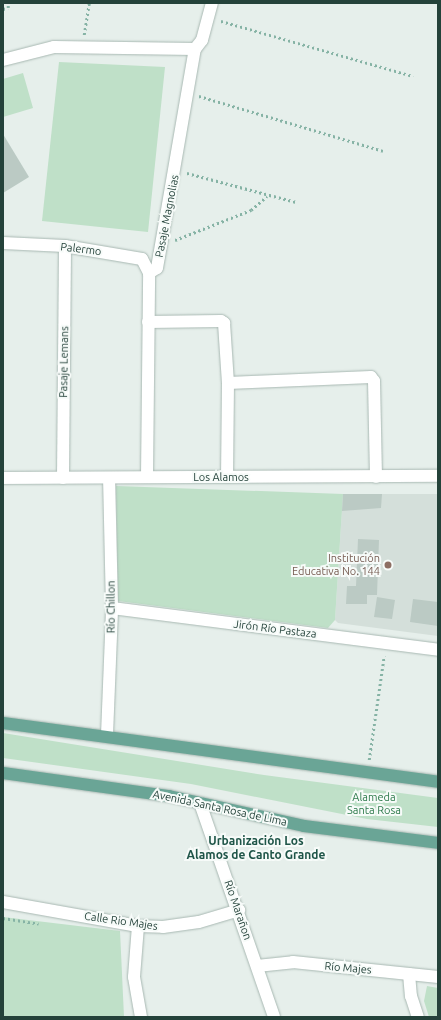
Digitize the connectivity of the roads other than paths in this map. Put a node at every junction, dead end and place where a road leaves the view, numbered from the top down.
1 (212, 3) edge
2 (195, 49) junction
3 (3, 60) edge
4 (3, 243) edge
5 (65, 246) junction
6 (149, 273) junction
7 (148, 322) junction
8 (228, 383) junction
9 (438, 476) edge
10 (227, 477) junction
11 (376, 477) junction
12 (3, 478) edge
13 (63, 478) junction
14 (109, 478) junction
15 (147, 478) junction
16 (112, 608) junction
17 (438, 650) edge
18 (3, 723) edge
19 (107, 735) junction
20 (3, 772) edge
21 (438, 782) edge
22 (200, 803) junction
23 (438, 843) edge
24 (3, 902) edge
25 (239, 910) junction
26 (138, 926) junction
27 (257, 966) junction
28 (409, 974) junction
29 (438, 977) edge
30 (141, 1017) edge
31 (274, 1017) edge
32 (418, 1017) edge

1 - 2 street, Pasaje Magnolias
2 - 3 street
2 - 6 street, Pasaje Magnolias
4 - 5 street, Palermo
5 - 6 street, Palermo
5 - 13 street, Pasaje Lemans
6 - 7 street
7 - 8 street
7 - 15 street
8 - 10 street
8 - 11 street
9 - 11 street, Los Alamos
10 - 11 street, Los Alamos
10 - 15 street, Los Alamos
12 - 13 street, Los Alamos
13 - 14 street, Los Alamos
14 - 15 street, Los Alamos
14 - 16 street, Río Chillon
16 - 17 street, Jirón Río Pastaza
16 - 19 street, Río Chillon
18 - 19 main road
19 - 21 main road
20 - 22 main road, Avenida Santa Rosa de Lima
22 - 23 main road, Avenida Santa Rosa de Lima
22 - 25 street, Río Marañon
24 - 26 street, Calle Rio Majes
25 - 26 street, Calle Rio Majes
25 - 27 street, Río Marañon
26 - 30 street
27 - 28 street, Río Majes
27 - 31 street, Río Marañon
28 - 29 street, Río Majes
28 - 32 street

